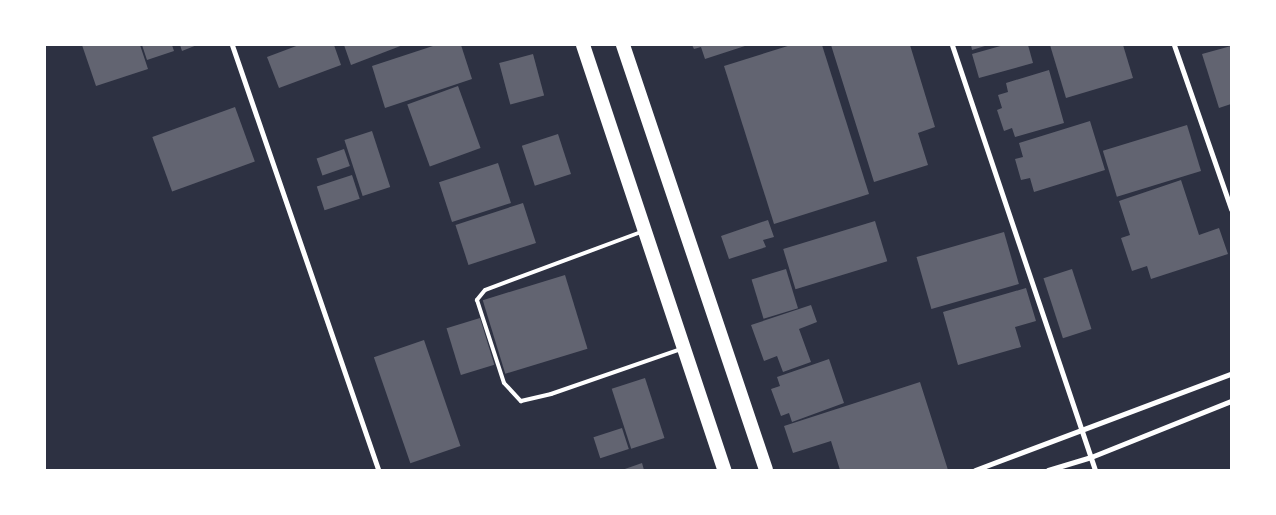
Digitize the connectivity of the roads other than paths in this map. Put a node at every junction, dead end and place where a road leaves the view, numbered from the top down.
1 (232, 45) edge
2 (583, 45) edge
3 (623, 45) edge
4 (952, 45) edge
5 (1174, 45) edge
6 (1231, 209) edge
7 (643, 231) junction
8 (683, 348) junction
9 (1231, 374) edge
10 (1231, 401) edge
11 (1082, 432) junction
12 (1091, 457) junction
13 (378, 470) edge
14 (724, 470) edge
15 (766, 470) edge
16 (975, 470) edge
17 (1048, 470) edge
18 (1095, 470) edge

1 - 13 street
2 - 7 highway
3 - 15 highway
4 - 11 street
5 - 6 street
7 - 8 highway
7 - 8 lane
8 - 14 highway
9 - 11 street
10 - 12 street
11 - 12 street
11 - 16 street
12 - 17 street
12 - 18 street

